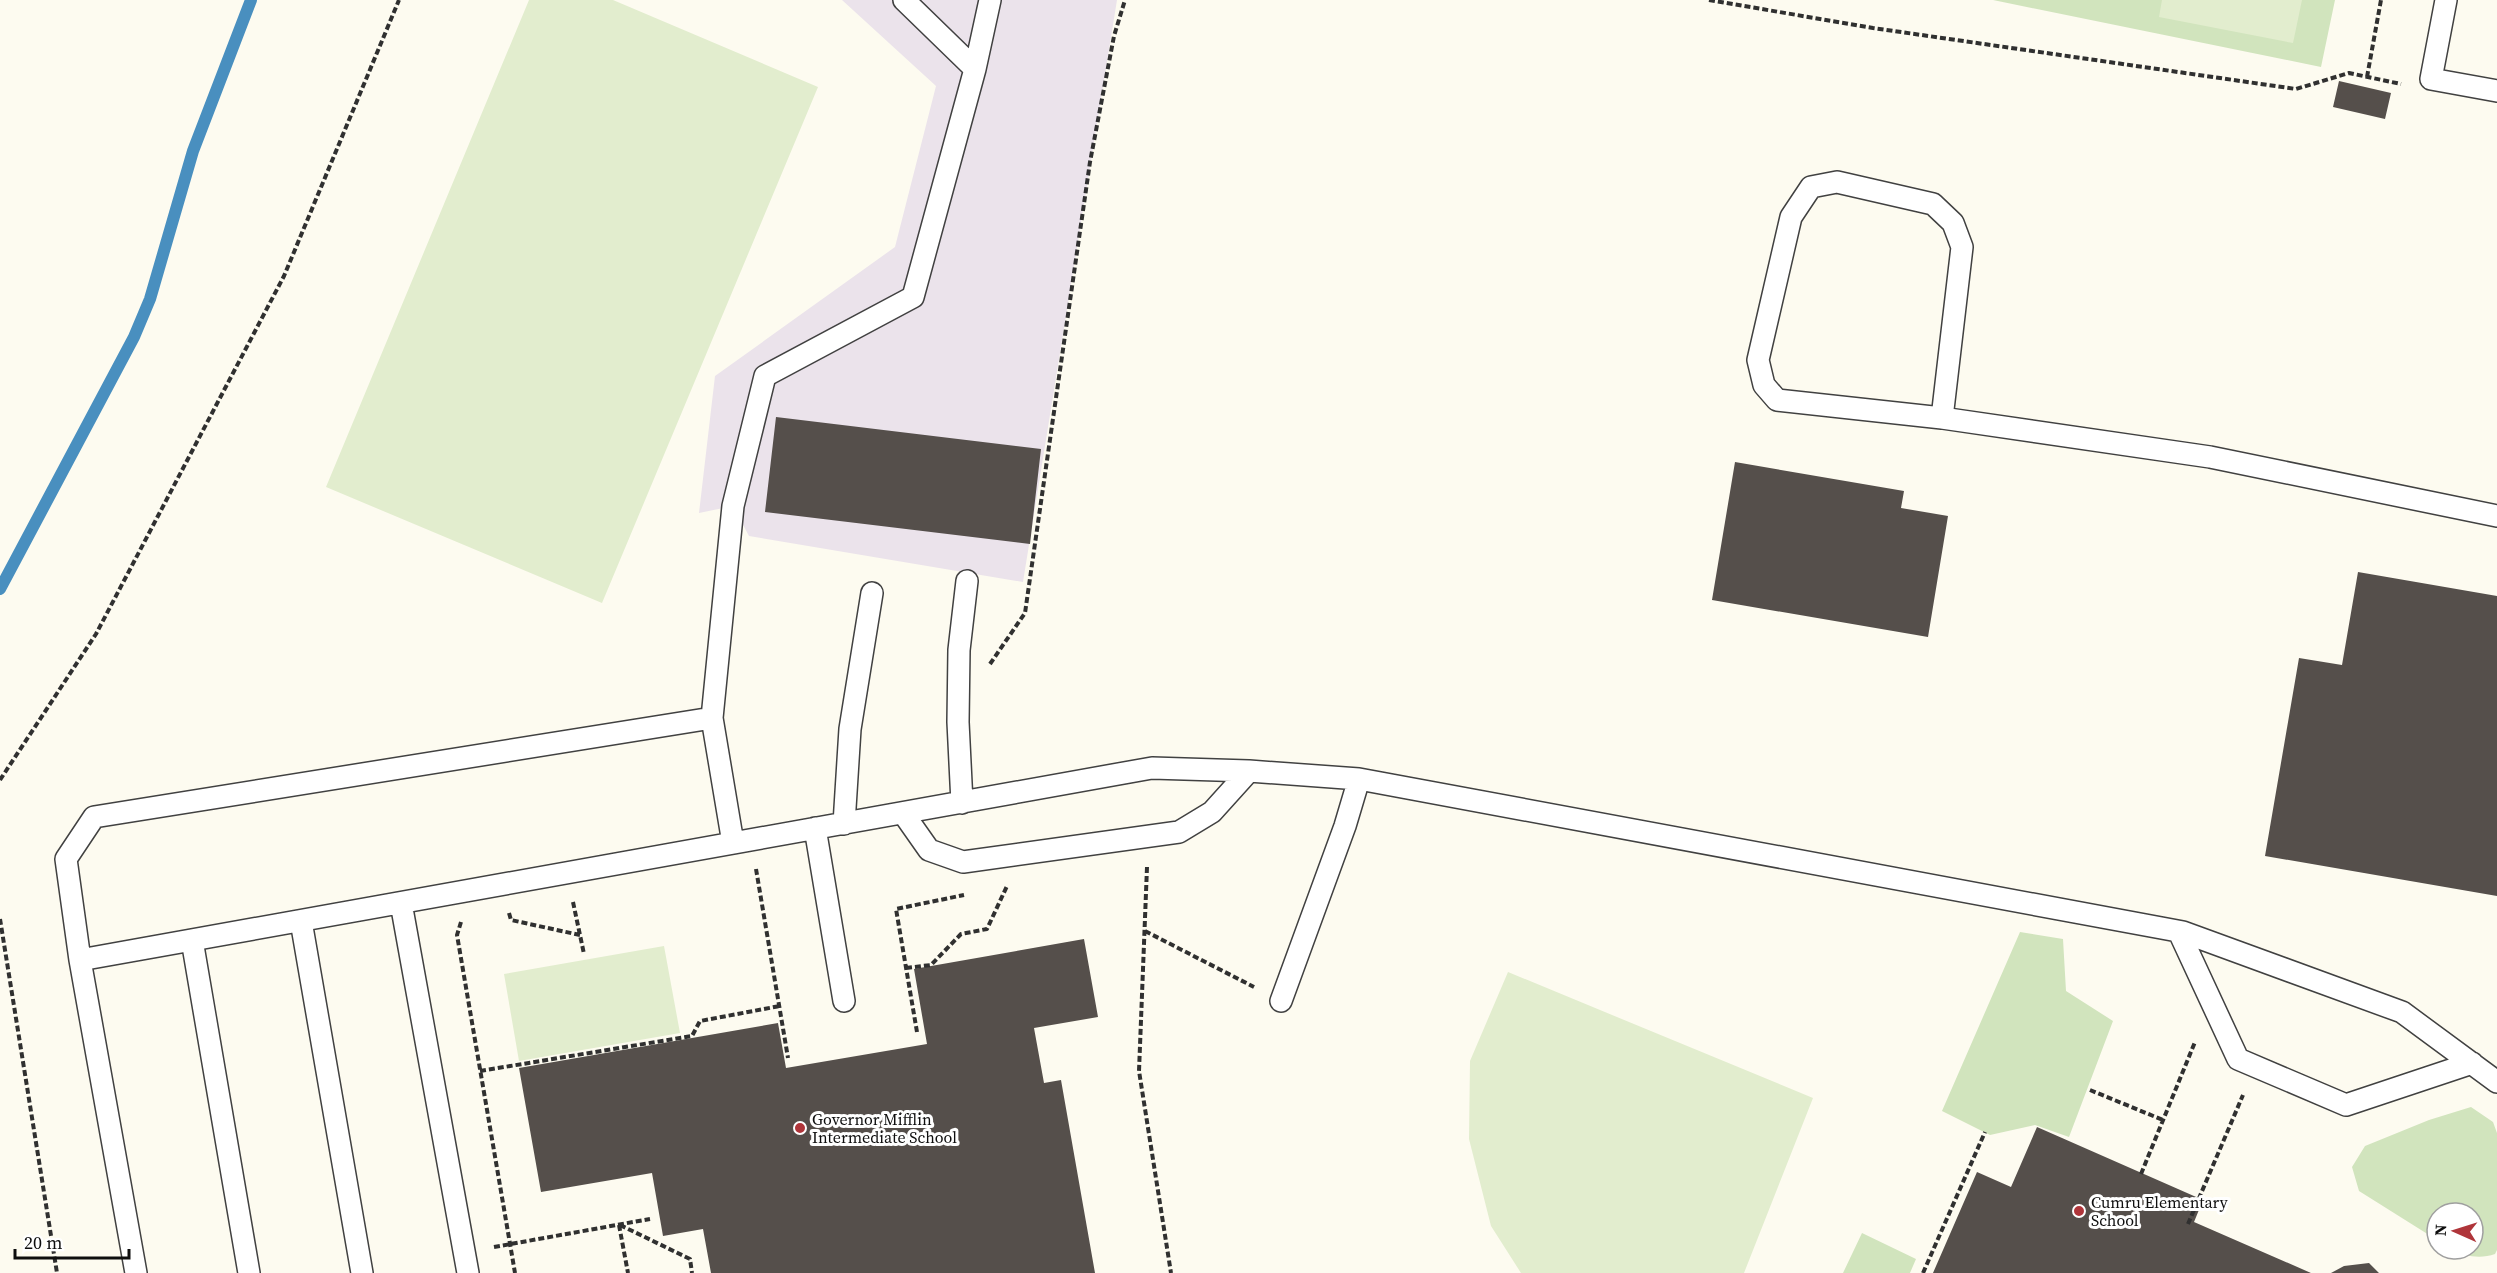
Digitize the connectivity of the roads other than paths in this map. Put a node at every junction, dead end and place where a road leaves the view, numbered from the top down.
1 (904, 0) edge
2 (990, 0) edge
3 (2446, 0) edge
4 (975, 69) junction
5 (2497, 92) edge
6 (1942, 418) junction
7 (2497, 516) edge
8 (967, 581) dead end
9 (872, 593) dead end
10 (712, 718) junction
11 (1248, 771) junction
12 (1359, 779) junction
13 (962, 803) junction
14 (903, 813) junction
15 (844, 824) junction
16 (815, 828) junction
17 (733, 843) junction
18 (401, 903) junction
19 (301, 921) junction
20 (2180, 932) junction
21 (192, 940) junction
22 (80, 960) junction
23 (844, 1001) dead end
24 (1281, 1001) road end
25 (2472, 1063) junction
26 (2497, 1082) edge
27 (136, 1273) edge
28 (249, 1273) edge
29 (362, 1273) edge
30 (468, 1273) edge

1 - 4 lane
2 - 4 lane
3 - 5 lane
4 - 10 lane
6 - 6 lane
6 - 7 lane
8 - 13 lane
9 - 15 lane
10 - 17 lane
10 - 22 lane
11 - 12 lane
11 - 13 lane
11 - 14 lane
12 - 20 lane
12 - 24 lane
13 - 14 lane
14 - 15 lane
15 - 16 lane
16 - 17 lane
16 - 23 lane
17 - 18 lane
18 - 19 lane
18 - 30 lane
19 - 21 lane
19 - 29 lane
20 - 25 lane
20 - 25 lane
21 - 22 lane
21 - 28 lane
22 - 27 lane
25 - 26 lane

